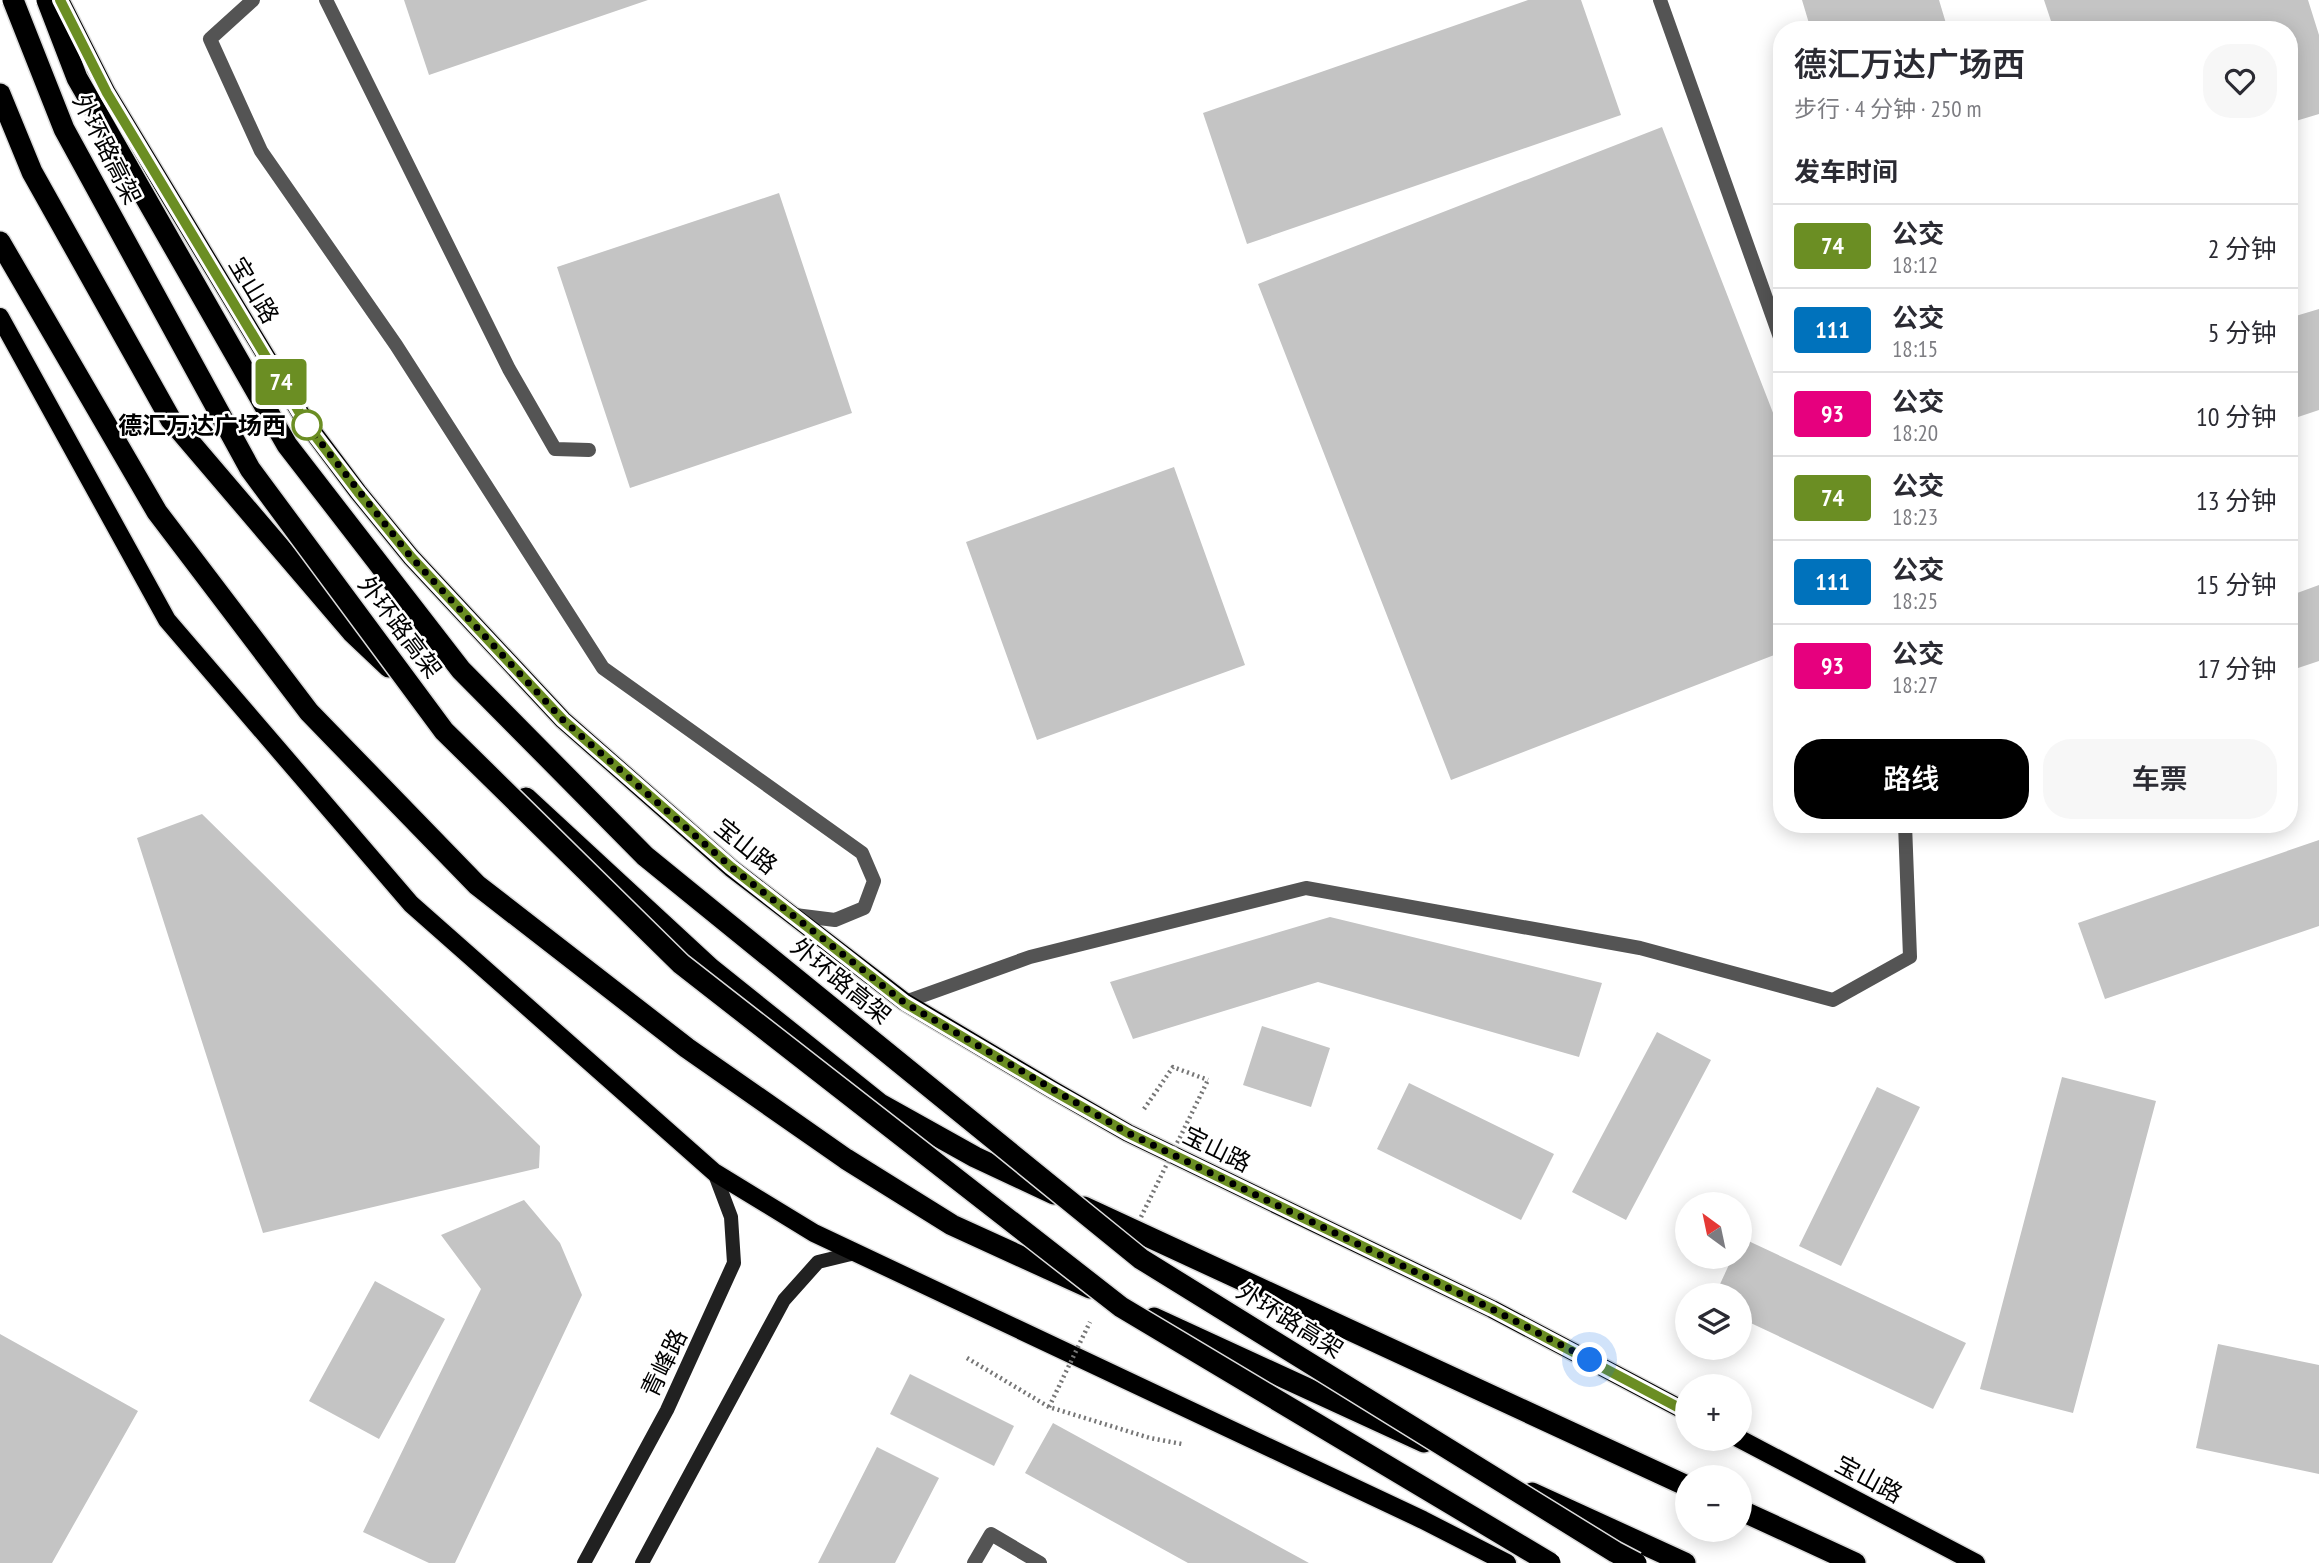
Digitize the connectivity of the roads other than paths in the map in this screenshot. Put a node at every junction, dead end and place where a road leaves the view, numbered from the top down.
1 (13, 0) edge
2 (47, 0) edge
3 (60, 0) edge
4 (253, 0) edge
5 (327, 0) edge
6 (1660, 0) edge
7 (0, 94) edge
8 (0, 242) edge
9 (0, 317) edge
10 (1773, 318) edge
11 (589, 450) dead end
12 (1905, 833) edge
13 (795, 915) junction
14 (905, 1003) junction
15 (714, 1172) junction
16 (855, 1253) junction
17 (1675, 1406) edge
18 (1752, 1445) edge
19 (1675, 1480) edge
20 (1752, 1516) edge
21 (584, 1563) edge
22 (642, 1563) edge
23 (974, 1563) edge
24 (1040, 1563) edge
25 (1507, 1563) edge
26 (1550, 1563) edge
27 (1636, 1563) edge
28 (1685, 1563) edge
29 (1855, 1563) edge
30 (1976, 1563) edge

1 - 26 highway, 外环路高架, bridge
2 - 27 highway, 外环路高架, bridge
3 - 13 main road, 宝山路
4 - 13 street
5 - 11 street
6 - 10 street
7 - 19 highway
8 - 28 highway
9 - 15 main road
12 - 14 street
13 - 14 main road, 宝山路
14 - 17 main road, 宝山路
15 - 16 main road
15 - 21 main road, 青峰路
16 - 22 main road
16 - 25 main road
18 - 30 main road, 宝山路
20 - 29 highway
23 - 24 street

